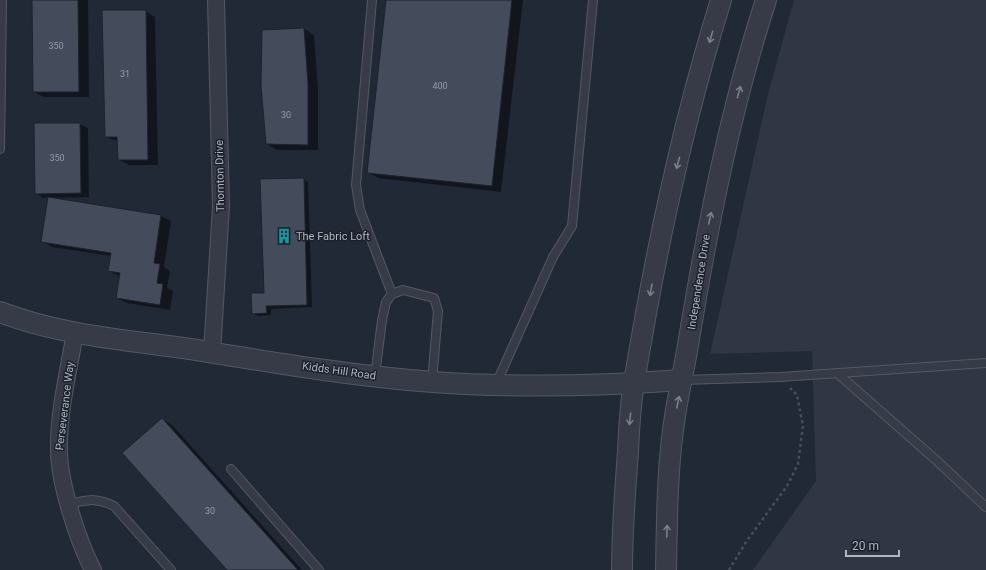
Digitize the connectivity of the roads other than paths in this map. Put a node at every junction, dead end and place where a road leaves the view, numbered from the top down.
1 (2, 0) edge
2 (216, 0) edge
3 (372, 0) edge
4 (593, 0) edge
5 (721, 0) edge
6 (766, 0) edge
7 (0, 149) edge
8 (392, 294) junction
9 (0, 312) edge
10 (74, 332) junction
11 (212, 353) junction
12 (986, 363) edge
13 (837, 373) junction
14 (375, 376) junction
15 (682, 380) junction
16 (432, 382) junction
17 (634, 384) junction
18 (496, 385) junction
19 (231, 469) dead end
20 (68, 504) junction
21 (986, 507) edge
22 (93, 570) edge
23 (171, 570) edge
24 (319, 570) edge
25 (622, 570) edge
26 (666, 570) edge

1 - 7 lane
2 - 11 street, Thornton Drive
3 - 8 lane
4 - 18 lane
5 -> 17 street
15 -> 6 street, Independence Drive
8 - 14 lane
8 - 16 lane
9 - 10 street, Kidds Hill Road
10 - 11 street, Kidds Hill Road
10 - 20 street, Perseverance Way
11 - 14 street, Kidds Hill Road
12 - 13 lane
13 - 15 lane
13 - 21 lane
14 - 16 street, Kidds Hill Road
15 - 17 street, Kidds Hill Road
26 -> 15 street, Independence Drive
16 - 18 street, Kidds Hill Road
17 - 18 street, Kidds Hill Road
17 -> 25 street
19 - 24 lane
20 - 22 street, Perseverance Way
20 - 23 lane

